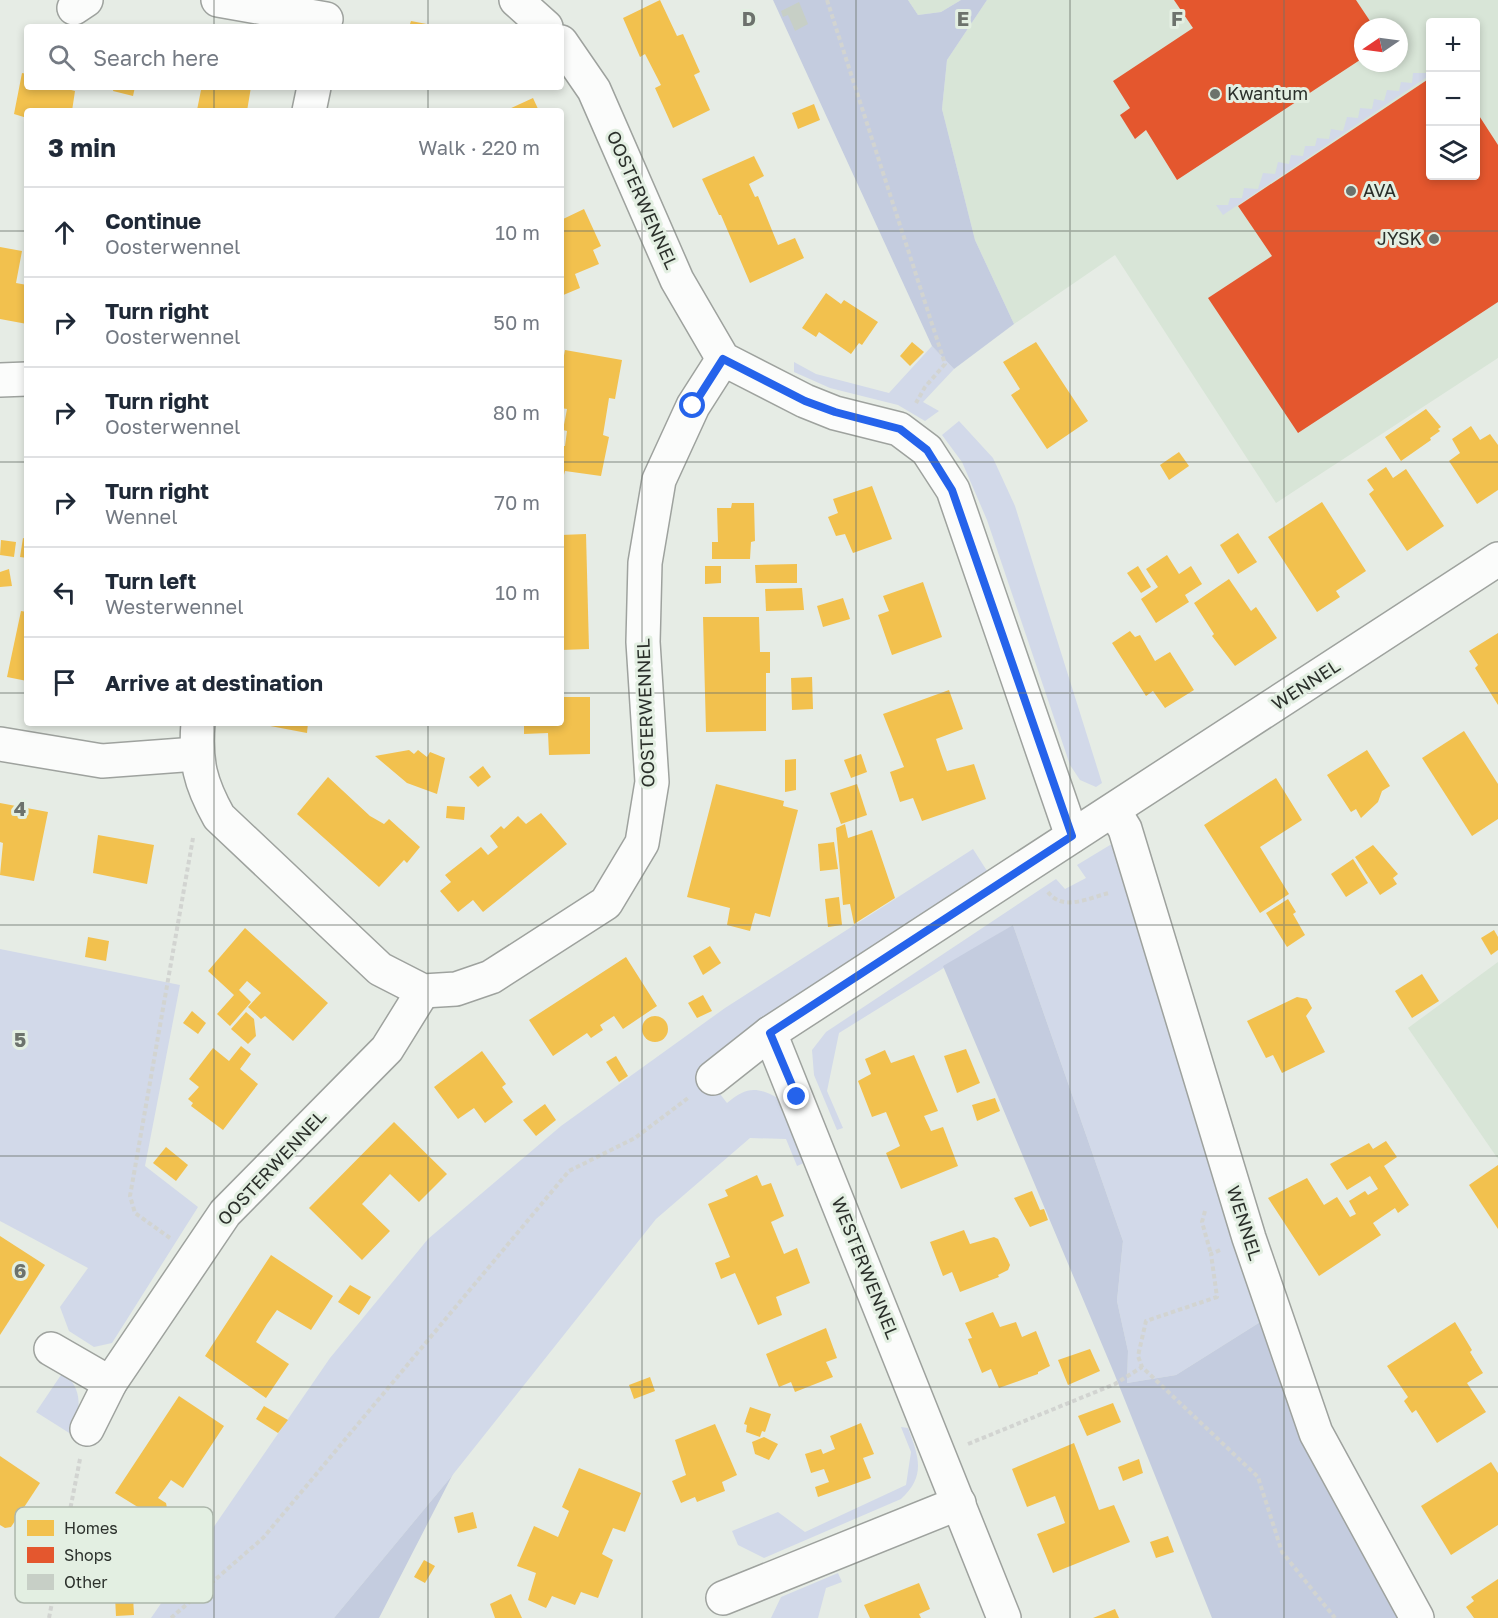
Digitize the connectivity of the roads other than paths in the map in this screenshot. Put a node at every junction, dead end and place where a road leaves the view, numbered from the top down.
1 (218, 0) edge
2 (516, 0) edge
3 (328, 15) edge
4 (543, 24) edge
5 (564, 46) edge
6 (313, 90) edge
7 (310, 108) edge
8 (723, 359) junction
9 (24, 379) edge
10 (0, 380) edge
11 (1498, 559) edge
12 (197, 738) edge
13 (0, 744) edge
14 (1114, 811) junction
15 (1072, 836) junction
16 (423, 991) junction
17 (770, 1033) junction
18 (713, 1078) road end
19 (51, 1349) dead end
20 (110, 1383) junction
21 (87, 1429) road end
22 (959, 1503) junction
23 (723, 1598) dead end
24 (1004, 1618) edge
25 (1417, 1618) edge

1 - 3 street
2 - 4 street
5 - 8 street, OOSTERWENNEL
6 - 7 street
8 - 15 street
8 - 16 street, OOSTERWENNEL
9 - 10 street
11 - 14 street, WENNEL
12 - 13 street
12 - 16 street
14 - 15 street, WENNEL
14 - 25 street, WENNEL
15 - 17 street, WENNEL
16 - 20 street, OOSTERWENNEL
17 - 18 street, WENNEL
17 - 22 street, WESTERWENNEL
19 - 20 street
20 - 21 street, OOSTERWENNEL
22 - 23 street
22 - 24 street, WESTERWENNEL

